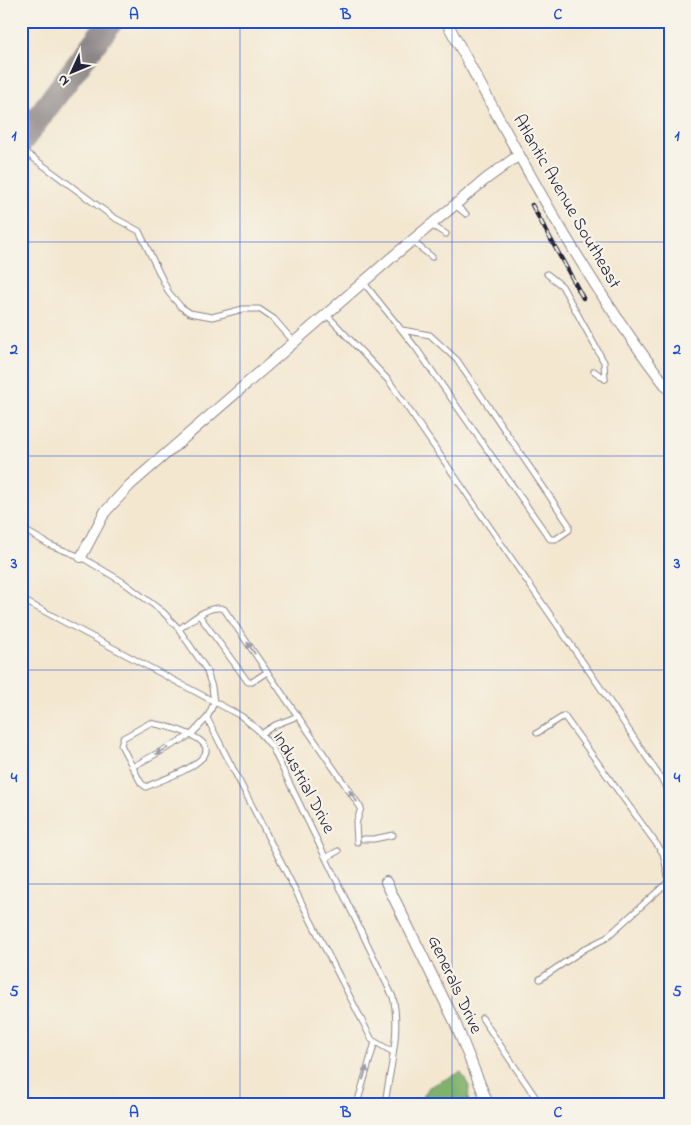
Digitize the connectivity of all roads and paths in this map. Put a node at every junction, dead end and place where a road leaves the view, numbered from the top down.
1 (446, 21) edge
2 (21, 149) edge
3 (518, 155) junction
4 (455, 205) junction
5 (466, 214) dead end
6 (431, 225) junction
7 (446, 234) dead end
8 (412, 241) junction
9 (432, 256) dead end
10 (547, 274) dead end
11 (364, 283) junction
12 (327, 315) junction
13 (402, 330) junction
14 (295, 343) junction
15 (594, 371) dead end
16 (670, 391) edge
17 (21, 528) edge
18 (81, 557) junction
19 (21, 598) edge
20 (199, 615) junction
21 (180, 629) junction
22 (267, 672) junction
23 (214, 703) junction
24 (298, 716) junction
25 (207, 718) junction
26 (537, 733) dead end
27 (261, 734) junction
28 (191, 735) junction
29 (132, 767) junction
30 (670, 792) edge
31 (394, 835) dead end
32 (363, 839) dead end
33 (356, 842) dead end
34 (338, 851) dead end
35 (327, 857) junction
36 (386, 882) dead end
37 (540, 979) dead end
38 (482, 1018) dead end
39 (375, 1042) junction
40 (393, 1052) junction
41 (357, 1104) edge
42 (384, 1104) edge
43 (488, 1104) edge
44 (540, 1104) edge

1 - 3 street, Atlantic Avenue Southeast
2 - 14 lane
3 - 4 street
3 - 16 street, Atlantic Avenue Southeast
4 - 5 lane
4 - 6 street
6 - 7 lane
6 - 8 street
8 - 9 lane
8 - 11 street
10 - 15 lane
11 - 12 street
11 - 13 lane
12 - 14 street
12 - 30 lane
13 - 13 lane
14 - 18 street
17 - 18 lane
18 - 21 lane
19 - 23 lane, Industrial Drive
20 - 21 lane
22 -> 20 lane
20 - 22 lane
21 - 23 lane
22 - 24 lane
23 - 25 lane
23 - 27 lane, Industrial Drive
24 - 27 lane
33 -> 24 lane
25 - 28 lane
25 - 39 lane
26 - 37 lane
27 - 35 lane, Industrial Drive
28 -> 29 lane
28 - 29 lane
28 - 29 lane
31 - 32 lane
34 - 35 lane
35 - 40 lane, Industrial Drive
36 - 43 street, Generals Drive
38 - 44 lane
39 - 40 lane
41 -> 39 lane
40 - 42 lane, Industrial Drive

